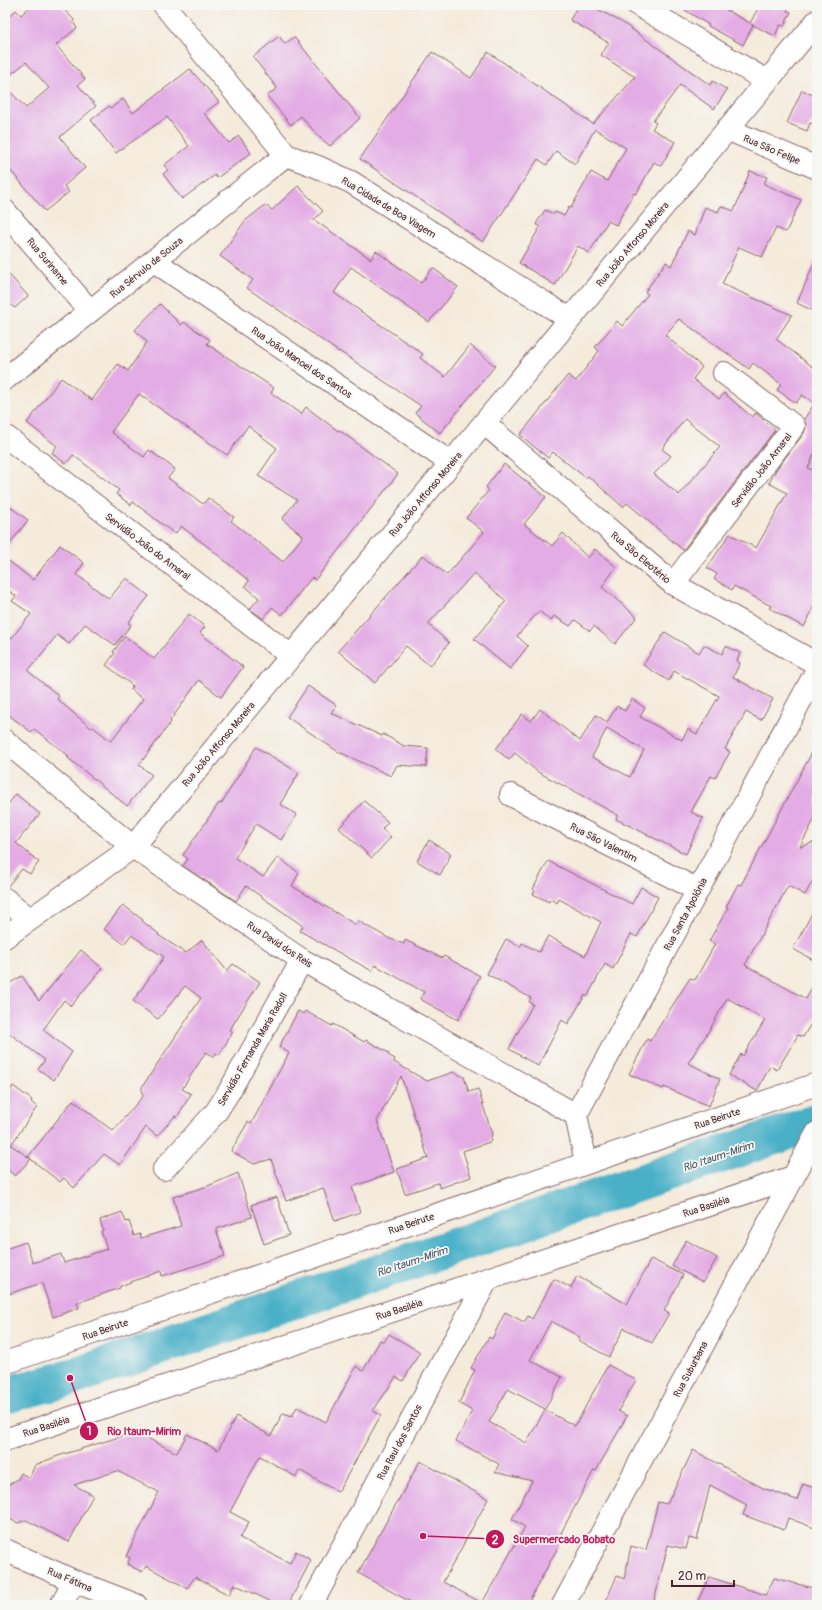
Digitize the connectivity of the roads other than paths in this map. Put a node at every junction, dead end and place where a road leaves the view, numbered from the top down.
1 (164, 5) edge
2 (638, 5) edge
3 (817, 21) edge
4 (767, 81) junction
5 (727, 129) junction
6 (286, 155) junction
7 (817, 168) edge
8 (5, 211) edge
9 (154, 261) junction
10 (90, 311) junction
11 (570, 319) junction
12 (724, 373) dead end
13 (5, 380) edge
14 (484, 423) junction
15 (5, 436) edge
16 (451, 463) junction
17 (673, 584) junction
18 (291, 656) junction
19 (817, 664) edge
20 (817, 670) edge
21 (5, 741) edge
22 (510, 795) dead end
23 (133, 847) junction
24 (698, 890) junction
25 (5, 899) edge
26 (30, 919) junction
27 (5, 937) edge
28 (302, 960) junction
29 (817, 1084) edge
30 (576, 1115) junction
31 (817, 1133) edge
32 (586, 1163) junction
33 (164, 1170) dead end
34 (795, 1174) junction
35 (486, 1280) junction
36 (5, 1363) edge
37 (5, 1440) edge
38 (5, 1550) edge
39 (74, 1581) junction
40 (61, 1605) edge
41 (136, 1605) edge
42 (311, 1605) edge
43 (563, 1605) edge

1 - 6 street
2 - 4 street
3 - 4 street, Rua João Affonso Moreira
4 - 5 street, Rua João Affonso Moreira
5 - 7 street, Rua São Felipe
5 - 11 street, Rua João Affonso Moreira
6 - 9 street, Rua Sérvulo de Souza
6 - 11 street, Rua Cidade de Boa Viagem
8 - 10 street, Rua Suriname
9 - 10 street, Rua Sérvulo de Souza
9 - 16 street, Rua João Manoel dos Santos
10 - 13 street, Rua Sérvulo de Souza
11 - 14 street, Rua João Affonso Moreira
12 - 17 street, Servidão João Amaral
14 - 16 street, Rua João Affonso Moreira
14 - 17 street, Rua São Eleotério
15 - 18 street, Servidão João do Amaral
16 - 18 street, Rua João Affonso Moreira
17 - 19 street, Rua São Eleotério
18 - 23 street, Rua João Affonso Moreira
20 - 24 street, Rua Santa Apolônia
21 - 23 street, Rua David dos Reis
22 - 24 street, Rua São Valentim
23 - 26 street, Rua João Affonso Moreira
23 - 28 street, Rua David dos Reis
24 - 30 street, Rua Santa Apolônia
25 - 26 street
26 - 27 street, Rua João Affonso Moreira
28 - 30 street, Rua David dos Reis
28 - 33 street, Servidão Fernanda Maria Radoll
29 - 32 street, Rua Beirute
30 - 32 street
31 - 34 street, Rua Suburbana
32 - 36 street, Rua Beirute
34 - 35 street, Rua Basiléia
34 - 43 street, Rua Suburbana
35 - 37 street, Rua Basiléia
35 - 42 street, Rua Raul dos Santos
38 - 39 street, Rua Fátima
39 - 40 street
39 - 41 street, Rua Fátima

